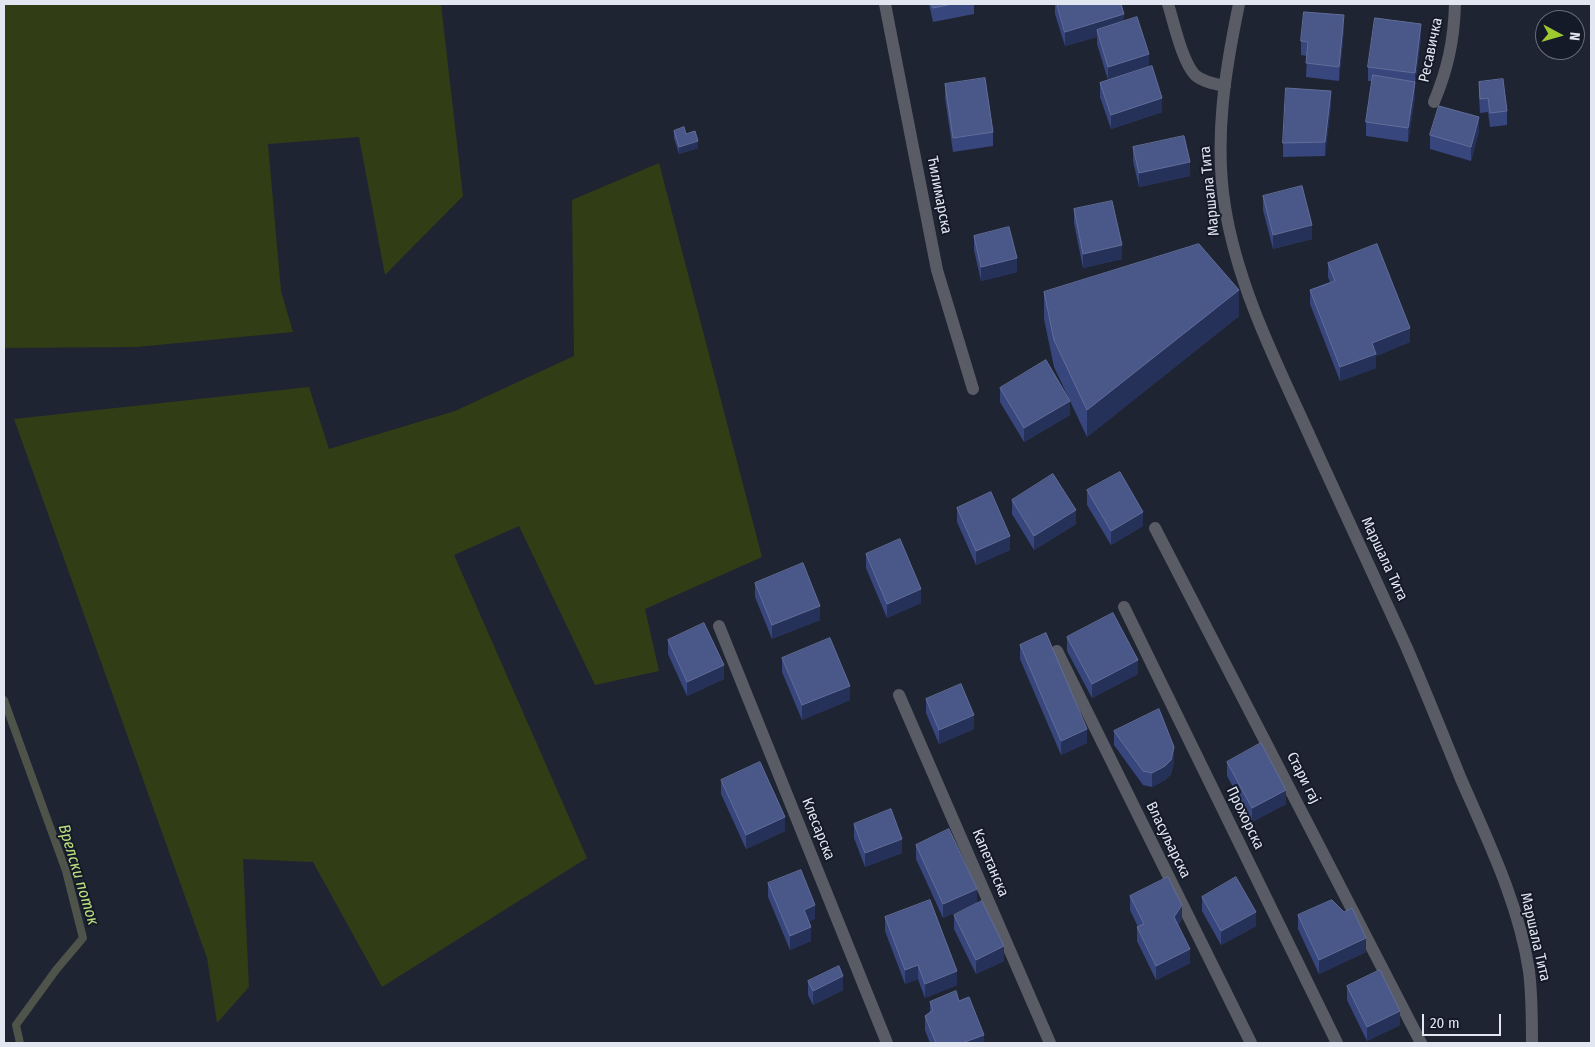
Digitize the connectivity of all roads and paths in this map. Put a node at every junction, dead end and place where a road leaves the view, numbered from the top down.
1 (885, 4) edge
2 (1168, 4) edge
3 (1239, 4) edge
4 (1455, 4) edge
5 (1225, 86) junction
6 (1434, 102) dead end
7 (973, 389) dead end
8 (1155, 528) dead end
9 (1124, 607) dead end
10 (719, 626) dead end
11 (1057, 651) dead end
12 (899, 695) dead end
13 (886, 1043) edge
14 (1050, 1043) edge
15 (1251, 1043) edge
16 (1337, 1043) edge
17 (1421, 1043) edge
18 (1532, 1043) edge

1 - 7 street, Ћилимарска
2 - 5 street
3 - 5 street, Маршала Тита
4 - 6 street, Ресавичка
5 - 18 street, Маршала Тита
8 - 17 street, Стари гај
9 - 16 street, Прохорска
10 - 13 street, Клесарска
11 - 15 street, Власуљарска
12 - 14 street, Капетанска

